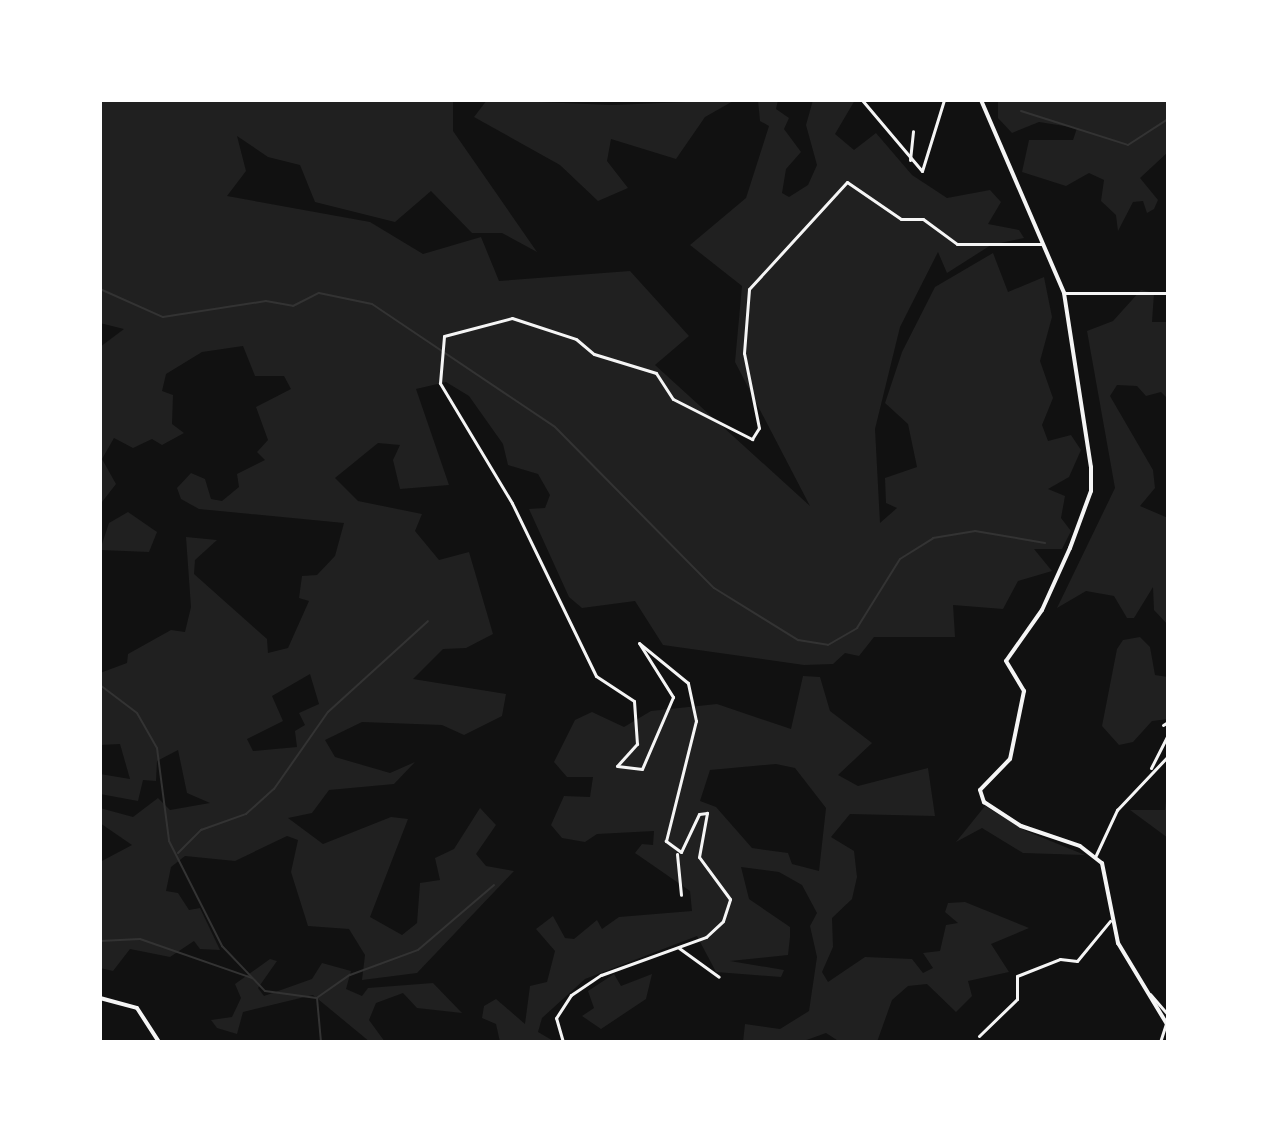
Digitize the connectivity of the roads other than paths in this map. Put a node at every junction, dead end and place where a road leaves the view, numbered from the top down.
1 (862, 100) edge
2 (944, 100) edge
3 (981, 100) edge
4 (913, 131) dead end
5 (910, 160) junction
6 (1044, 244) junction
7 (1064, 293) junction
8 (1168, 293) edge
9 (1168, 735) edge
10 (1168, 756) edge
11 (1151, 768) junction
12 (677, 854) junction
13 (1096, 855) junction
14 (681, 895) dead end
15 (1110, 921) junction
16 (679, 948) junction
17 (719, 977) dead end
18 (1148, 993) junction
19 (100, 998) edge
20 (1168, 1015) edge
21 (1167, 1025) edge
22 (979, 1036) dead end
23 (159, 1042) edge
24 (563, 1042) edge
25 (1160, 1042) edge

1 - 5 street
2 - 5 street
3 - 6 main road
4 - 5 street
6 - 7 main road
6 - 12 street
7 - 8 street
7 - 13 main road
9 - 11 street
10 - 11 street
11 - 13 street
12 - 14 street
12 - 16 street
13 - 15 main road
15 - 18 main road
15 - 22 street
16 - 17 street
16 - 24 street
18 - 20 street
18 - 21 main road
19 - 23 main road
21 - 25 street

